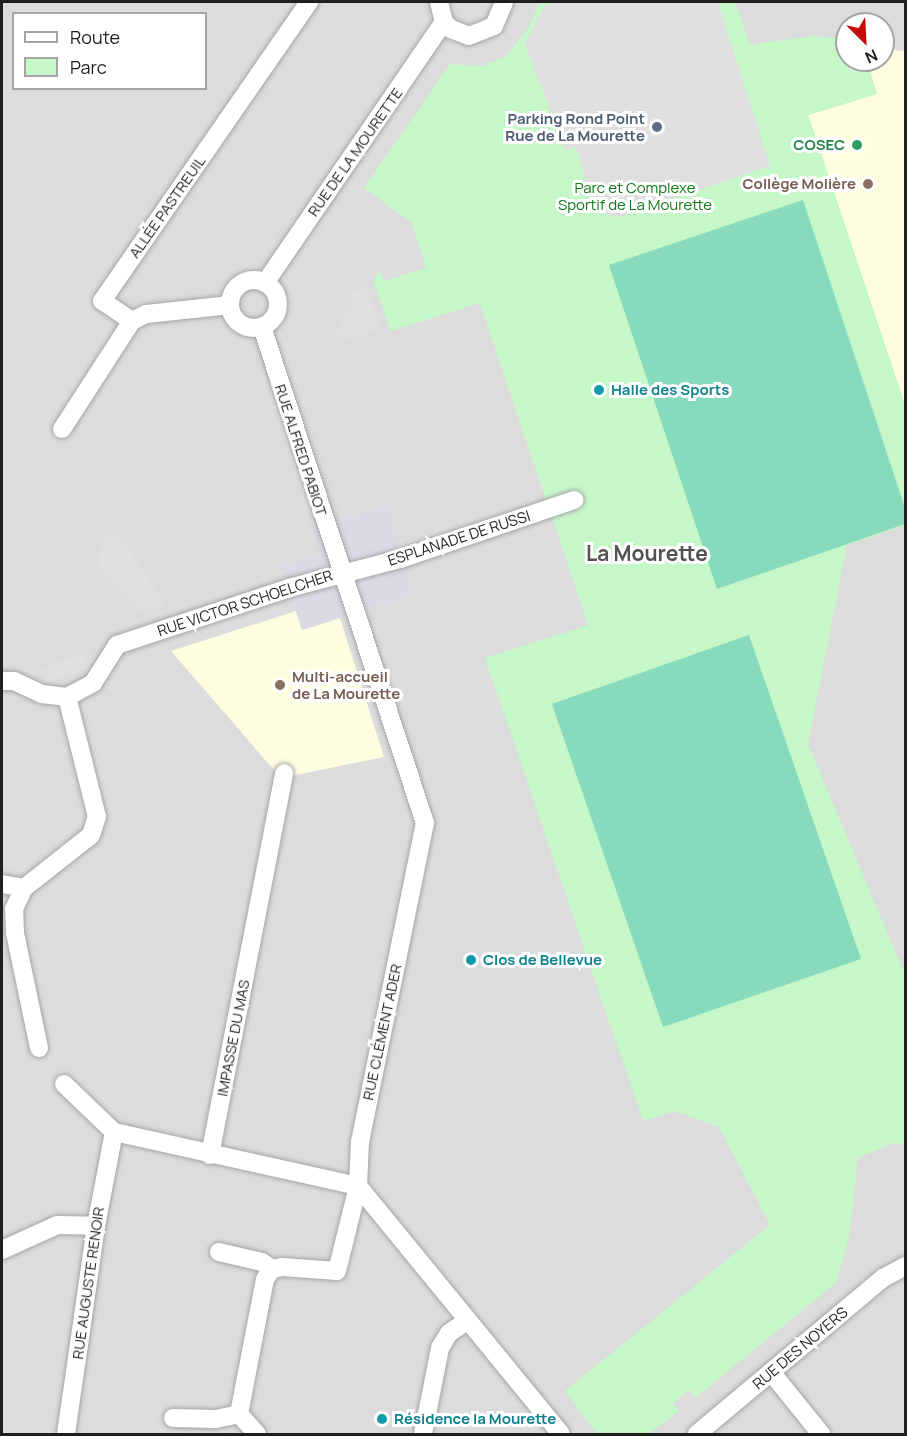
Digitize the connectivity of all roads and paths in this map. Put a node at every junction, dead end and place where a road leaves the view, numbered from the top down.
1 (309, 2) edge
2 (439, 2) edge
3 (504, 2) edge
4 (444, 22) junction
5 (265, 283) junction
6 (230, 304) junction
7 (132, 321) junction
8 (262, 327) junction
9 (62, 429) dead end
10 (574, 500) dead end
11 (342, 572) junction
12 (2, 681) edge
13 (67, 697) junction
14 (284, 773) dead end
15 (2, 884) edge
16 (24, 888) junction
17 (39, 1048) dead end
18 (64, 1084) dead end
19 (114, 1132) junction
20 (210, 1155) junction
21 (358, 1186) junction
22 (96, 1226) junction
23 (2, 1250) edge
24 (219, 1252) dead end
25 (906, 1266) edge
26 (272, 1269) junction
27 (467, 1321) junction
28 (771, 1372) junction
29 (239, 1414) junction
30 (173, 1418) dead end
31 (66, 1434) edge
32 (257, 1434) edge
33 (423, 1434) edge
34 (561, 1434) edge
35 (697, 1434) edge
36 (820, 1434) edge

1 - 7 street, ALLÉE PASTREUIL
2 - 4 street
3 - 4 street
4 - 5 street, RUE DE LA MOURETTE
5 - 6 street
5 - 8 street
6 - 7 street
6 - 8 street
7 - 9 street
8 - 11 street, RUE ALFRED PABIOT
10 - 11 street, ESPLANADE DE RUSSI
11 - 13 street, RUE VICTOR SCHOELCHER
11 - 21 street, RUE CLÉMENT ADER
12 - 13 street
13 - 16 street
14 - 20 street, IMPASSE DU MAS
15 - 16 street
16 - 17 street
18 - 19 street
19 - 20 street
19 - 22 street, RUE AUGUSTE RENOIR
20 - 21 street
21 - 26 street, RUE CLÉMENT ADER
21 - 27 street
22 - 23 street
22 - 31 street, RUE AUGUSTE RENOIR
24 - 26 street
25 - 28 street, RUE DES NOYERS
26 - 29 street
27 - 33 street
27 - 34 street
28 - 35 street, RUE DES NOYERS
28 - 36 street
29 - 30 street
29 - 32 street

